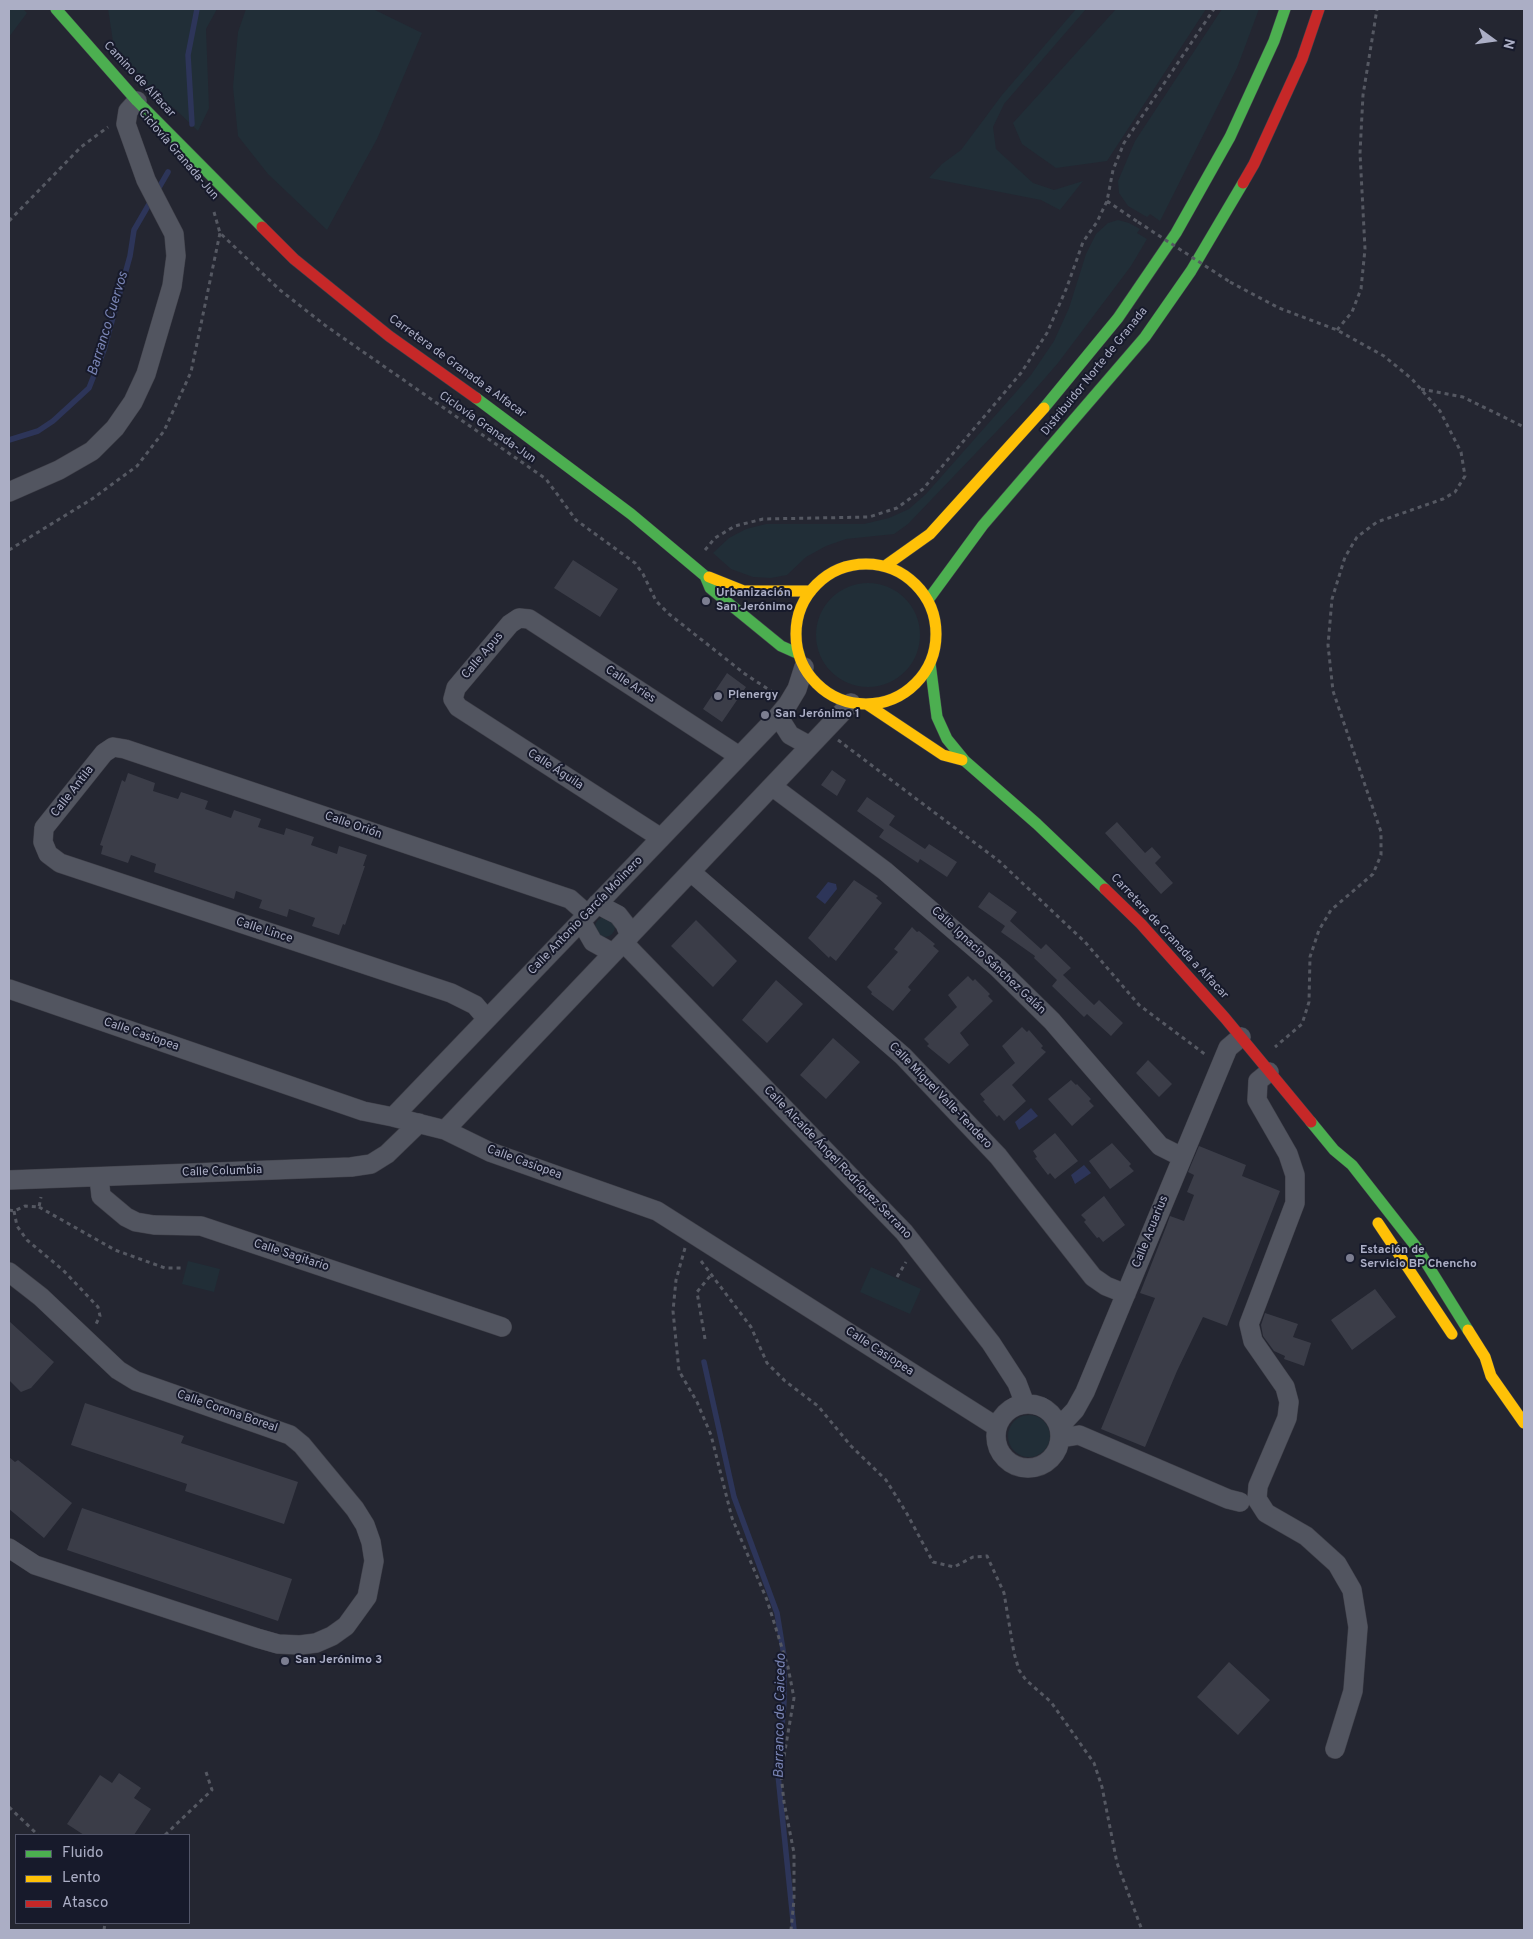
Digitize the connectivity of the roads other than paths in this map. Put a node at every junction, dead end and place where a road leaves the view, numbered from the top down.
1 (56, 9) edge
2 (1285, 9) edge
3 (1319, 9) edge
4 (133, 106) junction
5 (203, 168) joint
6 (9, 492) edge
7 (885, 566) junction
8 (705, 576) junction
9 (811, 591) junction
10 (928, 600) junction
11 (519, 618) joint
12 (802, 661) junction
13 (930, 663) junction
14 (453, 699) joint
15 (859, 704) junction
16 (782, 712) junction
17 (810, 746) junction
18 (113, 747) joint
19 (739, 756) junction
20 (965, 761) junction
21 (772, 787) junction
22 (661, 838) junction
23 (43, 842) joint
24 (691, 872) junction
25 (588, 913) junction
26 (622, 944) junction
27 (9, 989) edge
28 (487, 1019) junction
29 (1241, 1037) junction
30 (1264, 1066) junction
31 (393, 1116) junction
32 (419, 1123) junction
33 (445, 1130) junction
34 (1334, 1150) junction
35 (1182, 1157) junction
36 (99, 1177) junction
37 (9, 1180) edge
38 (1352, 1184) dead end
39 (1373, 1217) dead end
40 (9, 1272) edge
41 (1126, 1294) junction
42 (502, 1327) dead end
43 (1459, 1344) dead end
44 (1476, 1365) dead end
45 (1491, 1376) junction
46 (1025, 1404) junction
47 (1524, 1423) edge
48 (997, 1427) junction
49 (1060, 1432) junction
50 (1240, 1502) dead end
51 (9, 1548) edge
52 (1335, 1750) dead end

1 - 4 main road, Camino de Alfacar
2 - 7 main road, Distribuidor Norte de Granada
3 - 10 main road, Distribuidor Norte de Granada
4 - 5 main road, Camino de Alfacar
4 - 6 street
5 - 8 main road, Carretera de Granada a Alfacar
7 - 9 main road
7 - 10 main road
8 - 9 main road, Carretera de Granada a Alfacar
8 - 12 main road, Carretera de Granada a Alfacar
9 - 12 main road
10 - 13 main road
11 - 14 street, Calle Apus
11 - 19 street, Calle Aries
12 - 15 main road
12 - 16 street, Calle Antonio García Molinero
13 - 15 main road
13 - 20 main road, Carretera de Granada a Alfacar
14 - 22 street, Calle Águila
15 - 17 street
15 - 20 main road, Carretera de Granada a Alfacar
16 - 17 street
16 - 19 street, Calle Antonio García Molinero
17 - 21 street
18 - 23 street, Calle Antila
18 - 25 street, Calle Orión
19 - 22 street, Calle Antonio García Molinero
20 - 29 main road, Carretera de Granada a Alfacar
21 - 24 street
21 - 35 street, Calle Ignacio Sánchez Galán
22 - 25 street, Calle Antonio García Molinero
23 - 28 street, Calle Lince
24 - 26 street
24 - 41 street, Calle Miguel Valle-Tendero
25 - 26 street
25 - 26 street
25 - 28 street, Calle Antonio García Molinero
26 - 33 street
26 - 46 street, Calle Alcalde Ángel Rodríguez Serrano
27 - 31 street, Calle Casiopea
28 - 31 street, Calle Antonio García Molinero
29 - 30 main road, Carretera de Granada a Alfacar
29 - 35 street, Calle Acuarius
30 - 34 main road, Carretera de Granada a Alfacar
30 - 52 street
31 - 32 street, Calle Casiopea
32 - 33 street, Calle Casiopea
32 - 36 street, Calle Columbia
33 - 48 street, Calle Casiopea
34 - 38 main road, Carretera de Granada a Alfacar
34 - 45 main road, Carretera de Granada a Alfacar
35 - 41 street, Calle Acuarius
36 - 37 street, Calle Columbia
36 - 42 street, Calle Sagitario
39 - 43 main road
40 - 51 street, Calle Corona Boreal
41 - 49 street, Calle Acuarius
44 - 45 main road, Carretera de Granada a Alfacar
45 - 47 main road, Carretera de Granada a Alfacar
46 - 48 street
46 - 49 street
48 - 49 street
49 - 50 street

